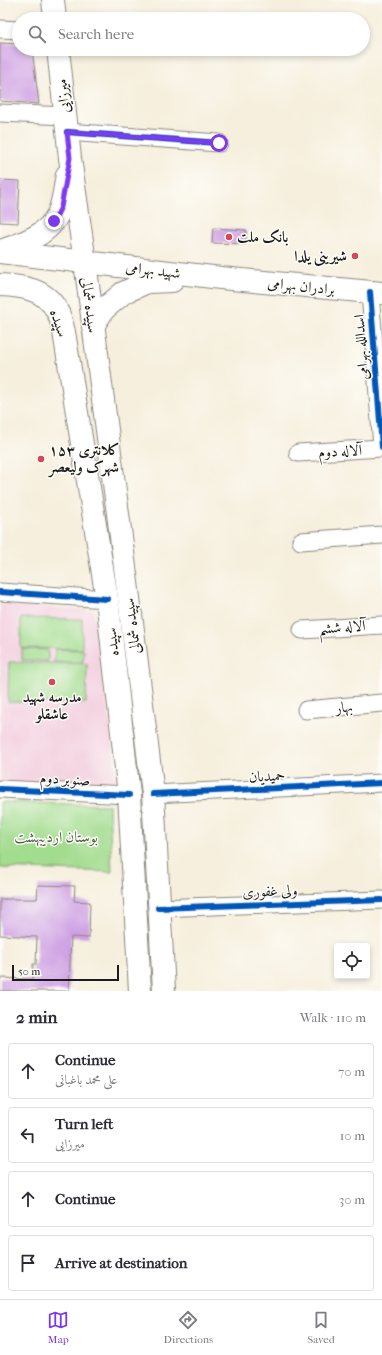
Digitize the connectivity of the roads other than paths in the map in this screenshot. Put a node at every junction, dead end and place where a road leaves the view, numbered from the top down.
1 (53, 0) edge
2 (54, 12) edge
3 (0, 28) edge
4 (12, 29) edge
5 (59, 56) edge
6 (0, 113) edge
7 (66, 124) junction
8 (219, 143) dead end
9 (70, 158) junction
10 (0, 252) edge
11 (85, 262) junction
12 (221, 278) junction
13 (0, 285) edge
14 (376, 293) edge
15 (93, 326) junction
16 (382, 448) edge
17 (298, 453) dead end
18 (382, 535) edge
19 (301, 541) dead end
20 (122, 542) junction
21 (98, 545) junction
22 (0, 592) edge
23 (107, 600) junction
24 (382, 625) edge
25 (302, 630) dead end
26 (141, 701) junction
27 (119, 703) junction
28 (382, 703) edge
29 (306, 710) dead end
30 (382, 783) edge
31 (0, 789) edge
32 (153, 794) junction
33 (129, 795) junction
34 (382, 900) edge
35 (158, 908) junction
36 (140, 991) edge
37 (164, 991) edge

1 - 2 main road
3 - 4 street
5 - 7 main road, میرزایی
6 - 7 street
7 - 8 street
7 - 9 main road, میرزایی
9 - 10 main road
9 - 11 main road, میرزایی
10 - 11 main road
11 - 12 main road, شهید بهرامی
11 - 15 main road, سپیده شمالی
12 - 14 main road, برادران بهرامی
12 - 15 main road
13 - 21 main road, سپیده
14 - 16 street, اسدالله بهرامی
15 - 20 main road, سپیده شمالی
16 - 17 street, آلاله دوم
18 - 19 street
20 - 21 main road
20 - 26 main road, سپیده شمالی
21 - 23 main road, سپیده
22 - 23 street
23 - 27 main road, سپیده
24 - 25 street, آلاله ششم
26 - 27 main road
26 - 32 main road, سپیده شمالی
27 - 33 main road, سپیده
28 - 29 street, بهار
30 - 32 street, حمیدیان
31 - 33 street, صنوبر دوم
32 - 35 main road, سپیده شمالی
33 - 36 main road, سپیده
34 - 35 street, ولی غفوری
35 - 37 main road, سپیده شمالی

